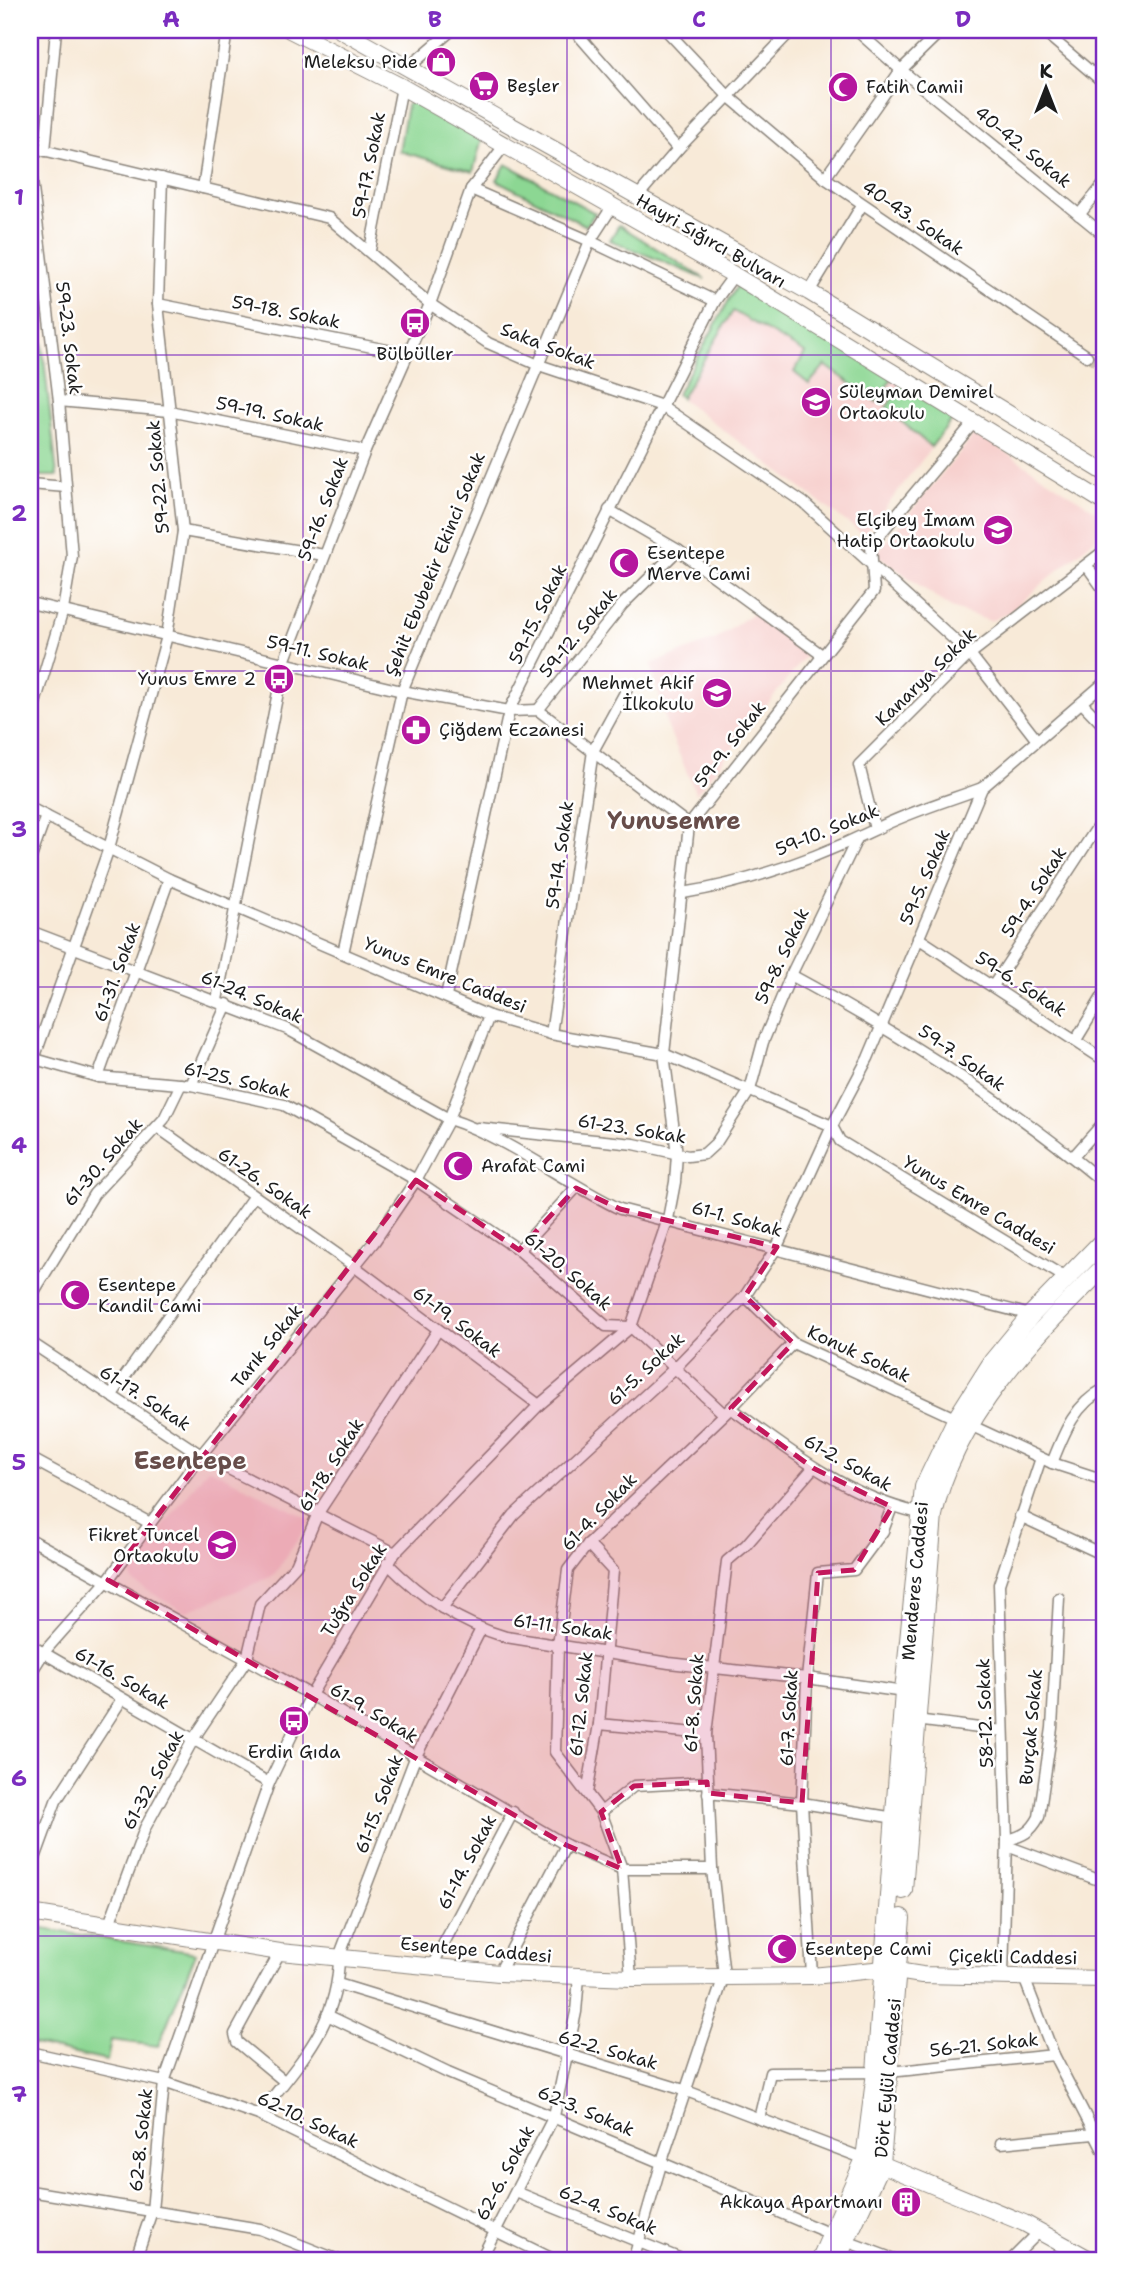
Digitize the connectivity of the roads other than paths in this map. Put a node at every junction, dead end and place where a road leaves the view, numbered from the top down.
1 (56, 30) edge
2 (227, 30) edge
3 (290, 30) edge
4 (340, 30) edge
5 (452, 30) edge
6 (573, 30) edge
7 (666, 30) edge
8 (792, 30) edge
9 (856, 30) edge
10 (942, 30) edge
11 (1042, 30) edge
12 (409, 67) junction
13 (901, 70) junction
14 (1104, 83) edge
15 (402, 87) junction
16 (728, 96) junction
17 (504, 146) junction
18 (30, 147) edge
19 (678, 149) junction
20 (45, 151) junction
21 (30, 164) edge
22 (162, 178) junction
23 (825, 178) junction
24 (1104, 184) edge
25 (203, 188) junction
26 (471, 189) junction
27 (638, 196) junction
28 (862, 205) junction
29 (612, 207) junction
30 (1079, 215) junction
31 (1104, 234) edge
32 (590, 241) junction
33 (370, 250) junction
34 (734, 275) junction
35 (808, 292) junction
36 (715, 301) junction
37 (158, 304) junction
38 (430, 304) junction
39 (407, 354) junction
40 (1087, 356) tunnel mouth
41 (536, 365) junction
42 (59, 401) junction
43 (662, 406) junction
44 (169, 411) junction
45 (975, 421) junction
46 (365, 451) junction
47 (1104, 472) edge
48 (30, 484) edge
49 (66, 487) junction
50 (1104, 502) edge
51 (609, 510) junction
52 (183, 531) junction
53 (678, 550) junction
54 (1104, 551) edge
55 (324, 555) junction
56 (873, 566) junction
57 (1087, 566) junction
58 (1104, 590) edge
59 (30, 603) edge
60 (62, 610) junction
61 (167, 636) junction
62 (970, 654) junction
63 (822, 655) junction
64 (284, 662) junction
65 (1104, 684) edge
66 (627, 689) dead end
67 (402, 691) junction
68 (1082, 703) junction
69 (538, 710) junction
70 (509, 711) junction
71 (30, 720) edge
72 (1104, 726) edge
73 (1036, 739) junction
74 (593, 751) junction
75 (982, 788) junction
76 (30, 808) edge
77 (46, 816) junction
78 (1104, 817) edge
79 (689, 825) junction
80 (875, 829) junction
81 (856, 841) junction
82 (109, 848) junction
83 (30, 860) edge
84 (169, 879) junction
85 (683, 893) junction
86 (233, 907) junction
87 (30, 931) edge
88 (918, 938) junction
89 (73, 949) junction
90 (343, 953) junction
91 (135, 970) junction
92 (791, 975) junction
93 (993, 986) junction
94 (1104, 994) edge
95 (446, 996) junction
96 (222, 1002) junction
97 (489, 1016) junction
98 (883, 1025) junction
99 (551, 1034) junction
100 (1076, 1040) junction
101 (664, 1054) junction
102 (35, 1059) junction
103 (1104, 1060) edge
104 (30, 1070) edge
105 (98, 1077) junction
106 (186, 1085) junction
107 (750, 1090) junction
108 (449, 1119) junction
109 (1104, 1122) edge
110 (832, 1125) junction
111 (156, 1127) junction
112 (475, 1127) junction
113 (677, 1154) junction
114 (1073, 1157) junction
115 (416, 1181) junction
116 (1104, 1183) edge
117 (576, 1188) junction
118 (253, 1197) junction
119 (668, 1219) junction
120 (1104, 1240) edge
121 (777, 1247) junction
122 (519, 1250) junction
123 (355, 1266) junction
124 (1104, 1267) edge
125 (1066, 1278) junction
126 (31, 1294) edge
127 (745, 1296) junction
128 (1031, 1315) junction
129 (631, 1328) junction
130 (439, 1330) junction
131 (30, 1342) edge
132 (793, 1343) junction
133 (676, 1367) junction
134 (1104, 1389) edge
135 (111, 1396) junction
136 (539, 1405) junction
137 (728, 1411) junction
138 (964, 1423) junction
139 (201, 1455) junction
140 (30, 1458) edge
141 (1041, 1458) junction
142 (1052, 1464) junction
143 (813, 1468) junction
144 (1104, 1479) edge
145 (892, 1507) junction
146 (318, 1513) junction
147 (919, 1513) junction
148 (1020, 1517) junction
149 (150, 1523) junction
150 (30, 1539) edge
151 (588, 1544) junction
152 (395, 1553) junction
153 (1104, 1555) edge
154 (387, 1563) junction
155 (108, 1580) junction
156 (1059, 1598) dead end
157 (442, 1608) junction
158 (481, 1629) junction
159 (30, 1645) edge
160 (558, 1646) junction
161 (604, 1650) junction
162 (44, 1652) junction
163 (247, 1659) junction
164 (712, 1669) junction
165 (30, 1674) edge
166 (807, 1678) junction
167 (905, 1692) junction
168 (311, 1695) junction
169 (122, 1699) junction
170 (916, 1720) junction
171 (599, 1724) junction
172 (1003, 1731) junction
173 (706, 1734) junction
174 (194, 1738) junction
175 (415, 1758) junction
176 (270, 1783) junction
177 (708, 1787) junction
178 (587, 1793) junction
179 (802, 1803) junction
180 (513, 1812) junction
181 (601, 1812) junction
182 (895, 1818) junction
183 (1007, 1843) junction
184 (566, 1845) junction
185 (622, 1869) junction
186 (712, 1869) junction
187 (1104, 1870) edge
188 (30, 1872) edge
189 (1104, 1882) edge
190 (30, 1913) edge
191 (108, 1927) junction
192 (211, 1943) junction
193 (280, 1952) junction
194 (338, 1957) junction
195 (432, 1966) junction
196 (499, 1973) junction
197 (1003, 1974) junction
198 (922, 1975) joint
199 (1023, 1975) junction
200 (724, 1976) junction
201 (812, 1976) junction
202 (890, 1976) junction
203 (579, 1977) junction
204 (631, 1978) junction
205 (1103, 1978) edge
206 (338, 1984) junction
207 (327, 2015) junction
208 (30, 2052) edge
209 (1054, 2055) junction
210 (566, 2056) junction
211 (883, 2072) junction
212 (284, 2081) junction
213 (164, 2082) junction
214 (684, 2091) junction
215 (259, 2115) junction
216 (554, 2116) junction
217 (759, 2119) junction
218 (1099, 2133) edge
219 (1001, 2143) dead end
220 (1104, 2152) edge
221 (662, 2161) junction
222 (873, 2162) junction
223 (30, 2191) edge
224 (516, 2192) junction
225 (152, 2211) junction
226 (495, 2228) junction
227 (1040, 2231) junction
228 (839, 2238) junction
229 (638, 2241) junction
230 (136, 2261) edge
231 (341, 2261) edge
232 (480, 2261) edge
233 (557, 2261) edge
234 (633, 2261) edge
235 (686, 2261) edge
236 (820, 2261) edge
237 (836, 2261) edge
238 (899, 2261) edge
239 (1010, 2261) edge
240 (1093, 2261) edge

1 - 20 street
2 - 25 street
3 - 15 street, Hayri Sığırcı Bulvarı
4 - 12 street, Hayri Sığırcı Bulvarı
5 - 12 street
6 - 19 street
7 - 16 street, 40-43. Sokak
8 - 16 street
9 - 13 street, 40-42. Sokak
10 - 13 street
11 - 14 street
12 - 27 street, Hayri Sığırcı Bulvarı
13 - 23 street
13 - 30 street, 40-42. Sokak
15 - 17 street, Hayri Sığırcı Bulvarı
15 - 33 street, 59-17. Sokak
16 - 19 street
16 - 23 street, 40-43. Sokak
17 - 26 street, 59-16. Sokak
17 - 29 street, Hayri Sığırcı Bulvarı
18 - 20 street, Saka Sokak
19 - 27 street
20 - 22 street, Saka Sokak
21 - 42 street, 59-23. Sokak
22 - 25 street, Saka Sokak
22 - 37 street, 59-22. Sokak
23 - 28 street, 40-43. Sokak
24 - 30 street
25 - 33 street, Saka Sokak
26 - 32 street
26 - 38 street, 59-16. Sokak
27 - 35 street, Hayri Sığırcı Bulvarı
28 - 35 street
28 - 40 street, 40-43. Sokak
29 - 32 street, Şehit Ebubekir Ekinci Sokak
29 - 34 street, Hayri Sığırcı Bulvarı
30 - 31 street, 40-42. Sokak
32 - 36 street
32 - 41 street, Şehit Ebubekir Ekinci Sokak
33 - 38 street, Saka Sokak
34 - 36 street, 59-15. Sokak
34 - 45 street, Hayri Sığırcı Bulvarı
35 - 47 street, Hayri Sığırcı Bulvarı
36 - 43 street, 59-15. Sokak
37 - 39 street, 59-18. Sokak
37 - 44 street, 59-22. Sokak
38 - 39 street, 59-16. Sokak
38 - 41 street, Saka Sokak
39 - 46 street, 59-16. Sokak
41 - 43 street, Saka Sokak
41 - 67 street, Şehit Ebubekir Ekinci Sokak
42 - 44 street, 59-19. Sokak
42 - 49 street, 59-23. Sokak
43 - 51 street, 59-15. Sokak
43 - 56 street, Saka Sokak
44 - 46 street, 59-19. Sokak
44 - 52 street, 59-22. Sokak
45 - 50 street, Hayri Sığırcı Bulvarı
45 - 56 street, 59-9. Sokak
46 - 55 street, 59-16. Sokak
48 - 49 street
49 - 60 street, 59-23. Sokak
51 - 53 street
51 - 70 street, 59-15. Sokak
52 - 55 street
52 - 61 street, 59-22. Sokak
53 - 63 street
53 - 69 street, 59-12. Sokak
54 - 57 street, Kanarya Sokak
55 - 64 street, 59-16. Sokak
56 - 62 street, Saka Sokak
56 - 63 street, 59-9. Sokak
57 - 58 street
57 - 62 street, Kanarya Sokak
59 - 60 street, 59-11. Sokak
60 - 61 street, 59-11. Sokak
60 - 71 street, 59-23. Sokak
61 - 64 street, 59-11. Sokak
61 - 82 street, 59-22. Sokak
62 - 73 street, Saka Sokak
62 - 80 street, Kanarya Sokak
63 - 79 street, 59-9. Sokak
64 - 67 street, 59-11. Sokak
64 - 86 street, 59-16. Sokak
65 - 68 street, 59-5. Sokak
66 - 74 street, 59-14. Sokak
67 - 70 street, 59-11. Sokak
67 - 90 street, Şehit Ebubekir Ekinci Sokak
68 - 72 street
68 - 73 street, 59-5. Sokak
69 - 70 street, 59-11. Sokak
69 - 74 street
70 - 95 street, 59-15. Sokak
73 - 75 street, 59-5. Sokak
74 - 79 street
74 - 99 street, 59-14. Sokak
75 - 80 street, 59-10. Sokak
75 - 88 street, 59-5. Sokak
76 - 77 street, Yunus Emre Caddesi
77 - 82 street, Yunus Emre Caddesi
77 - 83 street
78 - 93 street, 59-4. Sokak
79 - 85 street
80 - 81 street, 59-10. Sokak
81 - 85 street, 59-10. Sokak
81 - 92 street, 59-8. Sokak
82 - 84 street, Yunus Emre Caddesi
82 - 89 street, 59-22. Sokak
84 - 86 street, Yunus Emre Caddesi
84 - 91 street, 61-31. Sokak
85 - 101 street
86 - 90 street, Yunus Emre Caddesi
86 - 96 street, 61-30. Sokak
87 - 89 street, 61-24. Sokak
88 - 93 street, 59-6. Sokak
88 - 98 street, 59-5. Sokak
89 - 91 street, 61-24. Sokak
89 - 102 street, 59-22. Sokak
90 - 95 street, Yunus Emre Caddesi
91 - 96 street, 61-24. Sokak
91 - 105 street, 61-31. Sokak
92 - 98 street, 59-7. Sokak
92 - 107 street, 59-8. Sokak
93 - 100 street, 59-6. Sokak
94 - 100 street
95 - 97 street, Yunus Emre Caddesi
96 - 106 street, 61-30. Sokak
96 - 108 street, 61-24. Sokak
97 - 99 street, Yunus Emre Caddesi
97 - 108 street, Tarık Sokak
98 - 110 street, 59-5. Sokak
98 - 114 street, 59-7. Sokak
99 - 101 street, Yunus Emre Caddesi
100 - 103 street, 59-6. Sokak
101 - 107 street, Yunus Emre Caddesi
101 - 113 street
102 - 104 street, 59-22. Sokak
102 - 105 street, 61-25. Sokak
105 - 106 street, 61-25. Sokak
106 - 111 street, 61-30. Sokak
106 - 115 street, 61-25. Sokak
107 - 110 street, Yunus Emre Caddesi
107 - 113 street, 61-23. Sokak
108 - 112 street, 61-1. Sokak
108 - 115 street, Tarık Sokak
109 - 114 street
110 - 121 street, 61-5. Sokak
110 - 125 street, Yunus Emre Caddesi
111 - 118 street, 61-26. Sokak
111 - 126 street, 61-30. Sokak
112 - 113 street, 61-23. Sokak
112 - 117 street, 61-1. Sokak
113 - 119 street
114 - 116 street, 59-7. Sokak
115 - 122 street, 61-20. Sokak
115 - 123 street, Tarık Sokak
117 - 119 street, 61-1. Sokak
117 - 122 street
118 - 123 street, 61-26. Sokak
118 - 135 street
119 - 121 street, 61-1. Sokak
119 - 129 street
120 - 125 main road, Menderes Caddesi
121 - 127 street, 61-5. Sokak
121 - 128 street, 61-1. Sokak
122 - 129 street, 61-20. Sokak
123 - 130 street, 61-19. Sokak
123 - 139 street, Tarık Sokak
124 - 138 main road, Menderes Caddesi
125 - 128 main road, Menderes Caddesi
127 - 132 street, Konuk Sokak
127 - 133 street, 61-5. Sokak
128 - 138 main road, Menderes Caddesi
129 - 133 street, 61-20. Sokak
129 - 136 street, Tuğra Sokak
130 - 136 street, 61-19. Sokak
130 - 146 street, 61-18. Sokak
131 - 135 street, 61-17. Sokak
132 - 137 street, 61-4. Sokak
132 - 138 street, Konuk Sokak
133 - 137 street, 61-20. Sokak
133 - 157 street, 61-5. Sokak
134 - 142 street
135 - 139 street, 61-17. Sokak
136 - 152 street, Tuğra Sokak
137 - 143 street, 61-2. Sokak
137 - 151 street, 61-4. Sokak
138 - 141 street, Konuk Sokak
138 - 147 main road, Menderes Caddesi
138 - 170 main road, Menderes Caddesi
139 - 146 street, 61-17. Sokak
139 - 149 street, Tarık Sokak
140 - 149 street
141 - 142 street, Konuk Sokak
141 - 148 street, 58-12. Sokak
142 - 144 street, Konuk Sokak
143 - 145 street, 61-2. Sokak
143 - 164 street, 61-8. Sokak
145 - 147 street, 61-2. Sokak
145 - 166 street, 61-7. Sokak
146 - 152 street, 61-17. Sokak
146 - 163 street, 61-18. Sokak
147 - 167 main road, Menderes Caddesi
148 - 153 street
148 - 172 street, 58-12. Sokak
149 - 155 street, Tarık Sokak
150 - 155 street, 61-9. Sokak
151 - 160 street, 61-4. Sokak
151 - 161 street, 61-12. Sokak
152 - 154 street, Tuğra Sokak
154 - 157 street, 61-11. Sokak
154 - 168 street, Tuğra Sokak
155 - 162 street, Tarık Sokak
155 - 163 street, 61-9. Sokak
156 - 183 street, Burçak Sokak
157 - 158 street, 61-11. Sokak
158 - 160 street, 61-11. Sokak
158 - 175 street, 61-15. Sokak
159 - 162 street, 61-16. Sokak
160 - 161 street, 61-11. Sokak
160 - 178 street, 61-4. Sokak
161 - 164 street, 61-11. Sokak
161 - 171 street, 61-12. Sokak
162 - 165 street, Tarık Sokak
162 - 169 street, 61-16. Sokak
163 - 168 street, 61-9. Sokak
163 - 174 street, 61-32. Sokak
164 - 166 street, 61-11. Sokak
164 - 173 street, 61-8. Sokak
166 - 167 street, 61-11. Sokak
166 - 179 street, 61-7. Sokak
167 - 182 main road, Menderes Caddesi
168 - 175 street, 61-9. Sokak
168 - 176 street, Tuğra Sokak
169 - 174 street, 61-16. Sokak
169 - 188 street
170 - 172 street
170 - 202 main road, Menderes Caddesi
171 - 173 street
171 - 178 street, 61-12. Sokak
172 - 183 street, 58-12. Sokak
173 - 177 street, 61-8. Sokak
174 - 176 street, 61-16. Sokak
174 - 191 street, 61-32. Sokak
175 - 180 street, 61-9. Sokak
175 - 194 street, 61-15. Sokak
176 - 192 street, Tuğra Sokak
177 - 179 street
177 - 181 street
177 - 186 street, 61-8. Sokak
178 - 181 street, 61-4. Sokak
179 - 182 street
179 - 201 street, 61-7. Sokak
180 - 184 street, 61-9. Sokak
180 - 195 street, 61-14. Sokak
181 - 185 street, 61-4. Sokak
182 - 202 main road, Menderes Caddesi
183 - 189 street
183 - 197 street, 58-12. Sokak
184 - 185 street, 61-9. Sokak
184 - 196 street
185 - 186 street, 61-9. Sokak
185 - 204 street, 61-4. Sokak
186 - 200 street, 61-8. Sokak
187 - 189 street
189 - 205 street
190 - 191 street, Esentepe Caddesi
191 - 192 street, Esentepe Caddesi
192 - 193 street, Esentepe Caddesi
192 - 213 street, 62-8. Sokak
193 - 194 street, Esentepe Caddesi
193 - 212 street
194 - 195 street, Esentepe Caddesi
194 - 206 street
195 - 196 street, Esentepe Caddesi
196 - 203 street, Esentepe Caddesi
197 - 198 street, Çiçekli Caddesi
197 - 199 street, Çiçekli Caddesi
198 - 202 street, Esentepe Caddesi
199 - 205 street, Çiçekli Caddesi
199 - 209 street
200 - 201 street, Esentepe Caddesi
200 - 204 street, Esentepe Caddesi
200 - 214 street
201 - 202 street, Esentepe Caddesi
202 - 211 main road, Dört Eylül Caddesi
203 - 204 street, Esentepe Caddesi
203 - 210 street, 62-6. Sokak
206 - 207 street
206 - 210 street, 62-2. Sokak
207 - 212 street
207 - 216 street, 62-3. Sokak
208 - 213 street, 62-10. Sokak
209 - 211 street, 56-21. Sokak
209 - 218 street
210 - 214 street, 62-2. Sokak
210 - 216 street, 62-6. Sokak
211 - 217 street, 56-21. Sokak
211 - 222 main road, Dört Eylül Caddesi
212 - 215 street
213 - 215 street, 62-10. Sokak
213 - 225 street, 62-8. Sokak
214 - 217 street, 62-2. Sokak
214 - 221 street
215 - 226 street, 62-10. Sokak
216 - 221 street, 62-3. Sokak
216 - 224 street, 62-6. Sokak
217 - 222 street, 62-2. Sokak
218 - 219 street
218 - 220 street
221 - 228 street, 62-3. Sokak
221 - 229 street
222 - 227 street
222 - 228 main road, Dört Eylül Caddesi
223 - 225 street
224 - 226 street, 62-6. Sokak
224 - 229 street, 62-4. Sokak
225 - 230 street, 62-8. Sokak
225 - 231 street
226 - 232 street, 62-6. Sokak
226 - 233 street, 62-10. Sokak
227 - 239 street
227 - 240 street
228 - 236 main road, Dört Eylül Caddesi
228 - 237 main road, Dört Eylül Caddesi
228 - 238 street, 62-3. Sokak
229 - 234 street
229 - 235 street, 62-4. Sokak

